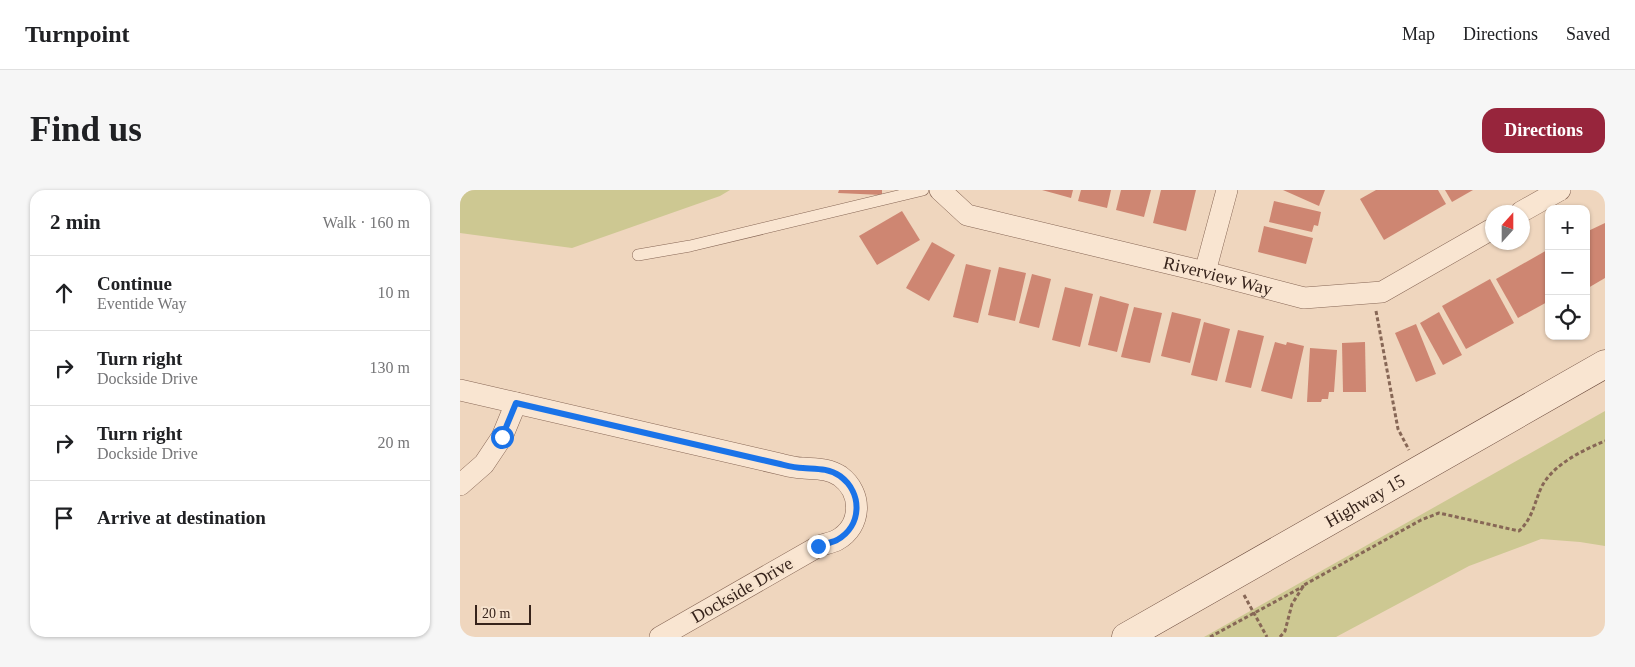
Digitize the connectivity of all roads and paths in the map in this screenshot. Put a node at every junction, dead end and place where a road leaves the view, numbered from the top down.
1 (923, 190) edge
2 (940, 190) edge
3 (1227, 190) edge
4 (1560, 190) edge
5 (1530, 207) edge
6 (1485, 233) edge
7 (638, 255) dead end
8 (1205, 272) junction
9 (1372, 293) junction
10 (1605, 364) edge
11 (460, 390) edge
12 (516, 403) junction
13 (1605, 441) edge
14 (1420, 469) junction
15 (460, 485) edge
16 (1234, 574) junction
17 (1304, 586) junction
18 (1254, 613) junction
19 (660, 637) edge
20 (1126, 637) edge
21 (1210, 637) edge
22 (1266, 637) edge
23 (1280, 637) edge

1 - 7 lane
2 - 8 street, Riverview Way
3 - 8 street
4 - 5 street
6 - 9 street, Riverview Way
8 - 9 street, Riverview Way
9 - 14 path
10 - 14 main road, Highway 15
11 - 12 street, Dockside Drive
12 - 15 street
12 - 19 street, Dockside Drive
13 - 17 path
14 - 16 main road, Highway 15
16 - 18 path
16 - 20 main road, Highway 15
17 - 18 path
17 - 23 path
18 - 21 path
18 - 22 path

